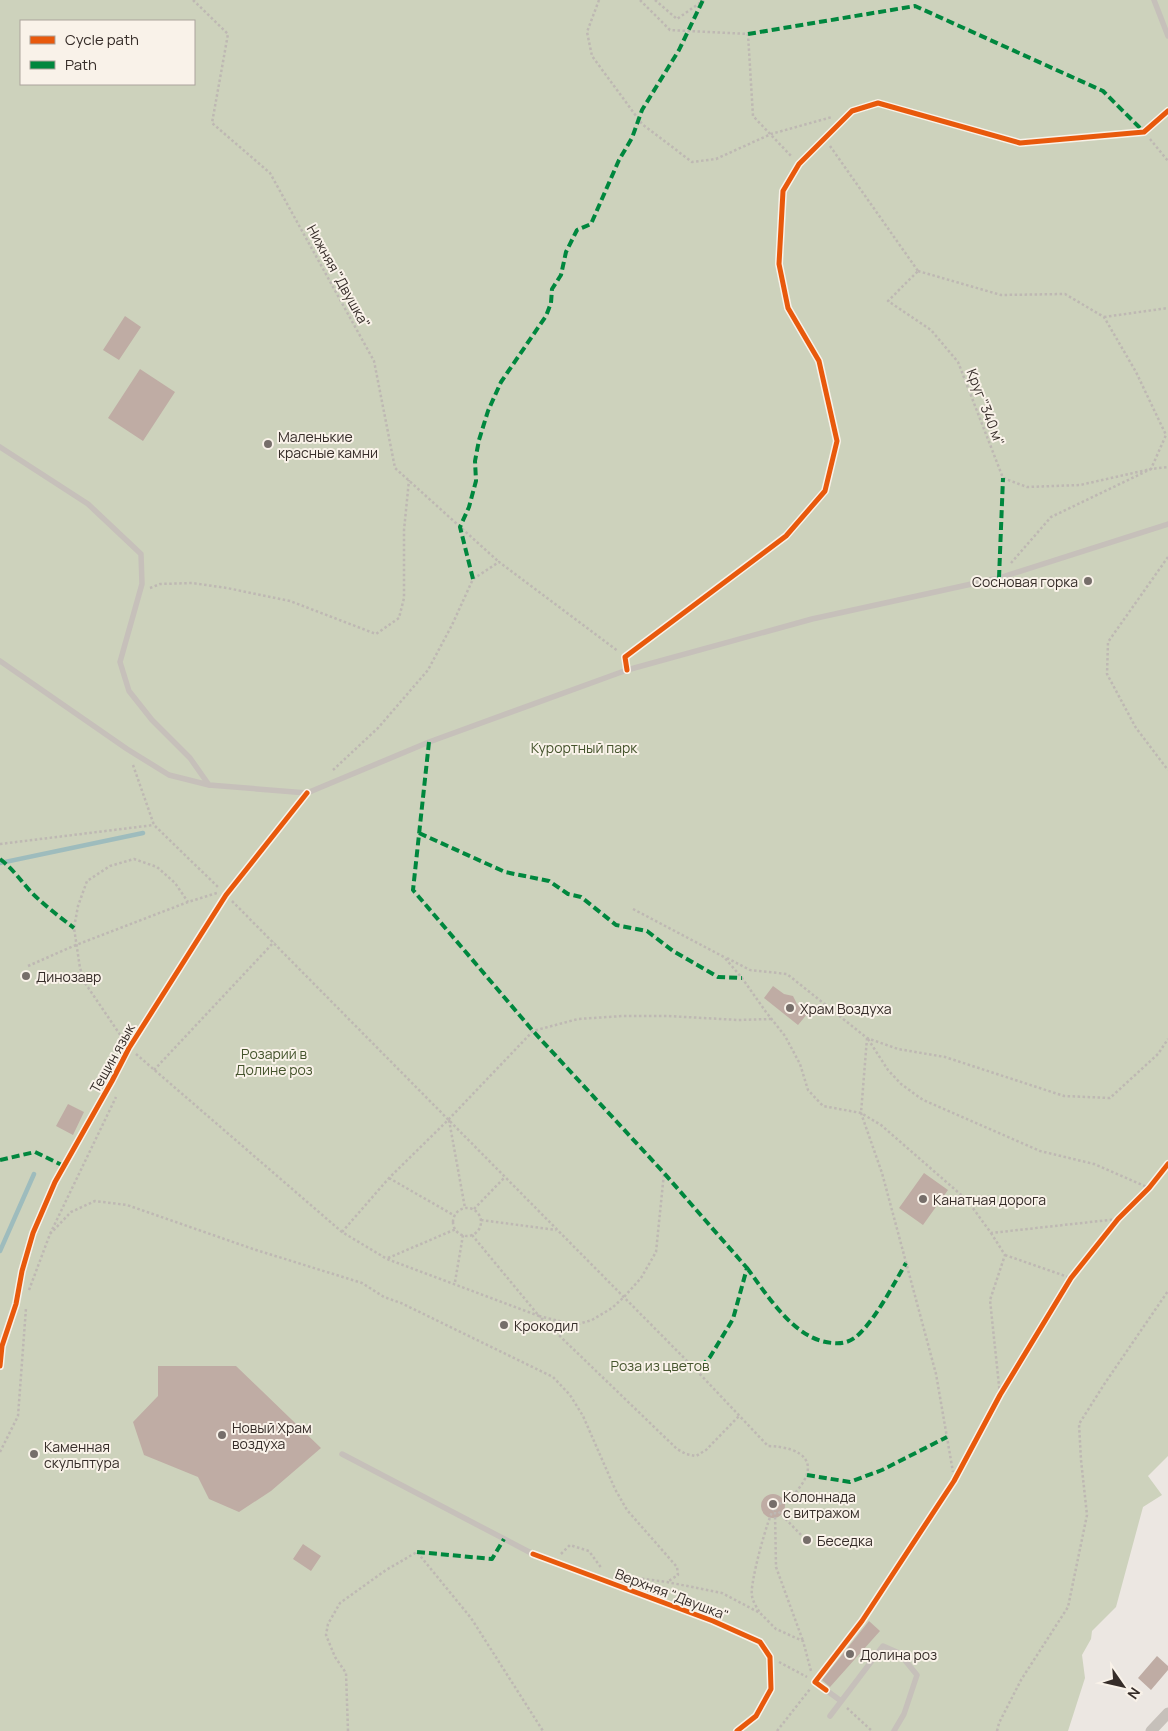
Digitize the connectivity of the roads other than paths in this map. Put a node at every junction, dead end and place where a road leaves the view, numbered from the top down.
1 (1154, 0) edge
2 (1168, 36) edge
3 (1168, 111) edge
4 (0, 447) edge
5 (1168, 524) edge
6 (0, 661) edge
7 (626, 670) junction
8 (209, 785) junction
9 (310, 791) junction
10 (0, 1366) edge
11 (342, 1454) dead end
12 (954, 1480) road end
13 (841, 1701) junction
14 (1168, 1713) edge
15 (830, 1716) dead end
16 (737, 1731) edge
17 (894, 1731) edge
18 (1151, 1731) edge

1 - 2 lane
3 - 7 lane
4 - 8 lane
5 - 7 lane
6 - 8 lane
7 - 9 lane
8 - 9 lane
9 - 10 lane, Тещин язык
11 - 16 lane, Верхняя "Двушка"
12 - 13 lane
13 - 15 lane
13 - 17 lane
14 - 18 street

